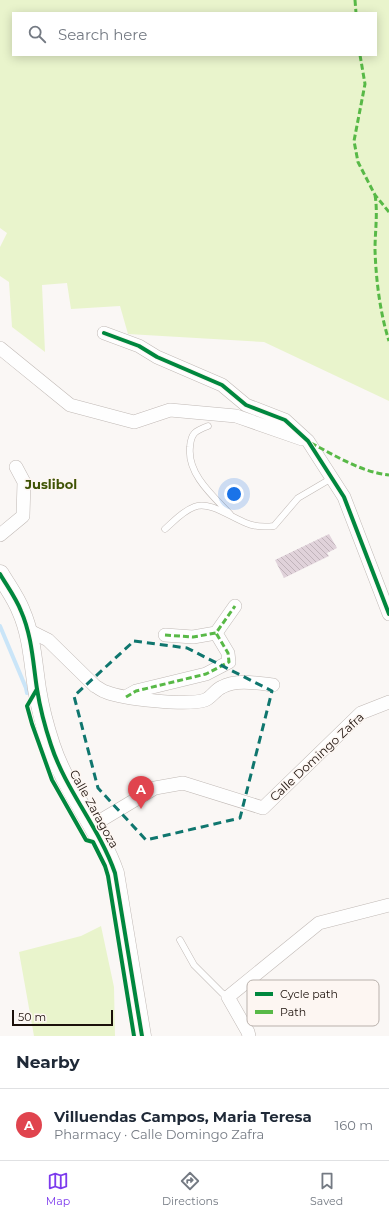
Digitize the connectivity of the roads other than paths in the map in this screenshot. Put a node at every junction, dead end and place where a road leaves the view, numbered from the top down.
1 (104, 333) dead end
2 (0, 348) edge
3 (208, 426) dead end
4 (308, 441) junction
5 (16, 467) dead end
6 (332, 478) junction
7 (232, 517) junction
8 (165, 529) dead end
9 (0, 535) edge
10 (0, 574) edge
11 (235, 606) dead end
12 (389, 614) edge
13 (28, 630) junction
14 (216, 633) junction
15 (165, 635) dead end
16 (273, 684) dead end
17 (126, 697) junction
18 (389, 702) edge
19 (93, 825) junction
20 (389, 905) edge
21 (180, 940) dead end
22 (249, 980) edge
23 (247, 982) edge
24 (228, 997) junction
25 (142, 1036) edge
26 (248, 1036) edge

1 - 4 street
2 - 4 street
3 - 7 lane
4 - 6 street
5 - 9 street
6 - 7 lane
6 - 12 street
7 - 8 lane
10 - 13 street, Calle Zaragoza
11 - 14 street
13 - 17 street
13 - 19 street, Calle Zaragoza
14 - 15 street
14 - 17 street
16 - 17 street
18 - 19 street, Calle Domingo Zafra
19 - 25 street, Calle Zaragoza
20 - 22 street
21 - 24 lane
23 - 24 street
24 - 26 street

